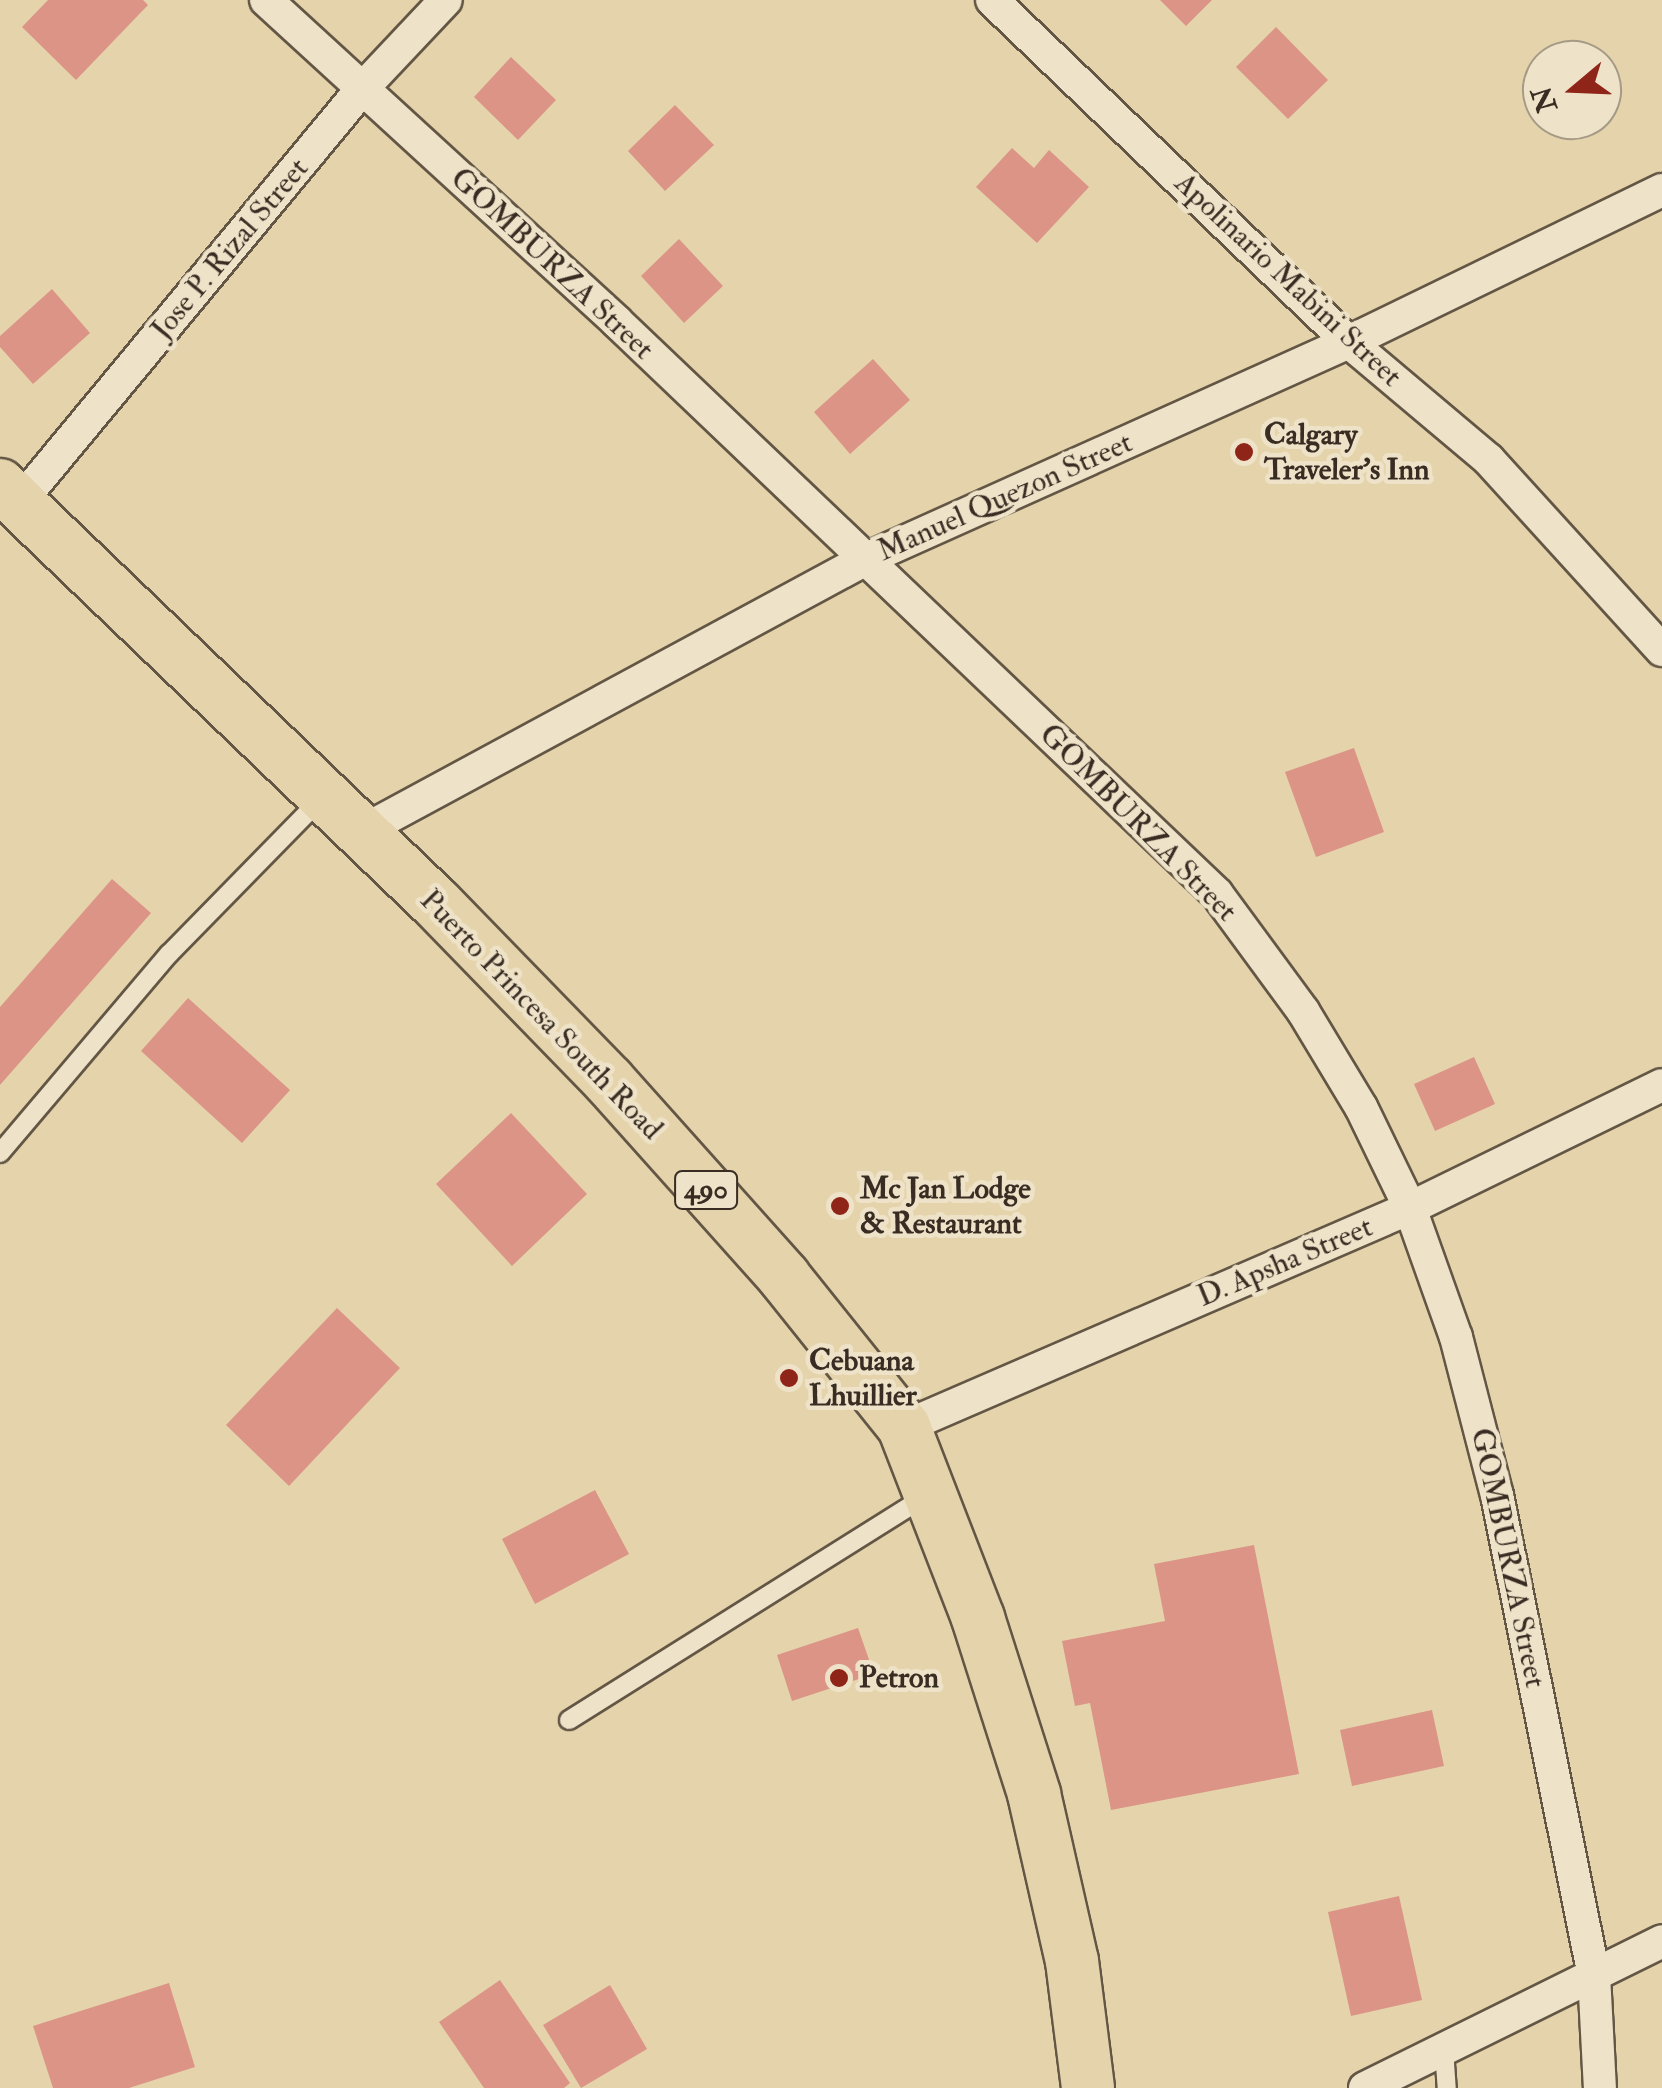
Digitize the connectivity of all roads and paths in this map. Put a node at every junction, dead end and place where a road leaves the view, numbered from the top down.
1 (266, 0) edge
2 (446, 0) edge
3 (992, 0) edge
4 (362, 90) junction
5 (1662, 190) edge
6 (1349, 342) junction
7 (10, 494) edge
8 (864, 560) junction
9 (1662, 650) edge
10 (324, 796) junction
11 (361, 832) junction
12 (1662, 1085) edge
13 (0, 1153) edge
14 (1410, 1208) junction
15 (904, 1427) junction
16 (930, 1494) junction
17 (569, 1720) dead end
18 (1662, 1942) edge
19 (1594, 1974) junction
20 (1444, 2049) junction
21 (1088, 2088) edge
22 (1365, 2088) edge
23 (1447, 2088) edge
24 (1600, 2088) edge

1 - 4 street, GOMBURZA Street
2 - 4 street, Jose P. Rizal Street
3 - 6 street, Apolinario Mabini Street
4 - 7 street, Jose P. Rizal Street
4 - 8 street, GOMBURZA Street
5 - 6 street, Manuel Quezon Street
6 - 8 street, Manuel Quezon Street
6 - 9 street, Apolinario Mabini Street
7 - 10 main road, Puerto Princesa South Road / 490
8 - 11 street, Manuel Quezon Street
8 - 14 street, GOMBURZA Street
10 - 11 main road, Puerto Princesa South Road / 490
10 - 13 lane
11 - 15 main road, Puerto Princesa South Road / 490
12 - 14 street, D. Apsha Street
14 - 15 street, D. Apsha Street
14 - 19 street, GOMBURZA Street
15 - 16 main road, Puerto Princesa South Road / 490
16 - 17 lane
16 - 21 main road, Puerto Princesa South Road / 490
18 - 19 street
19 - 20 street
19 - 24 street, GOMBURZA Street
20 - 22 street
20 - 23 lane

